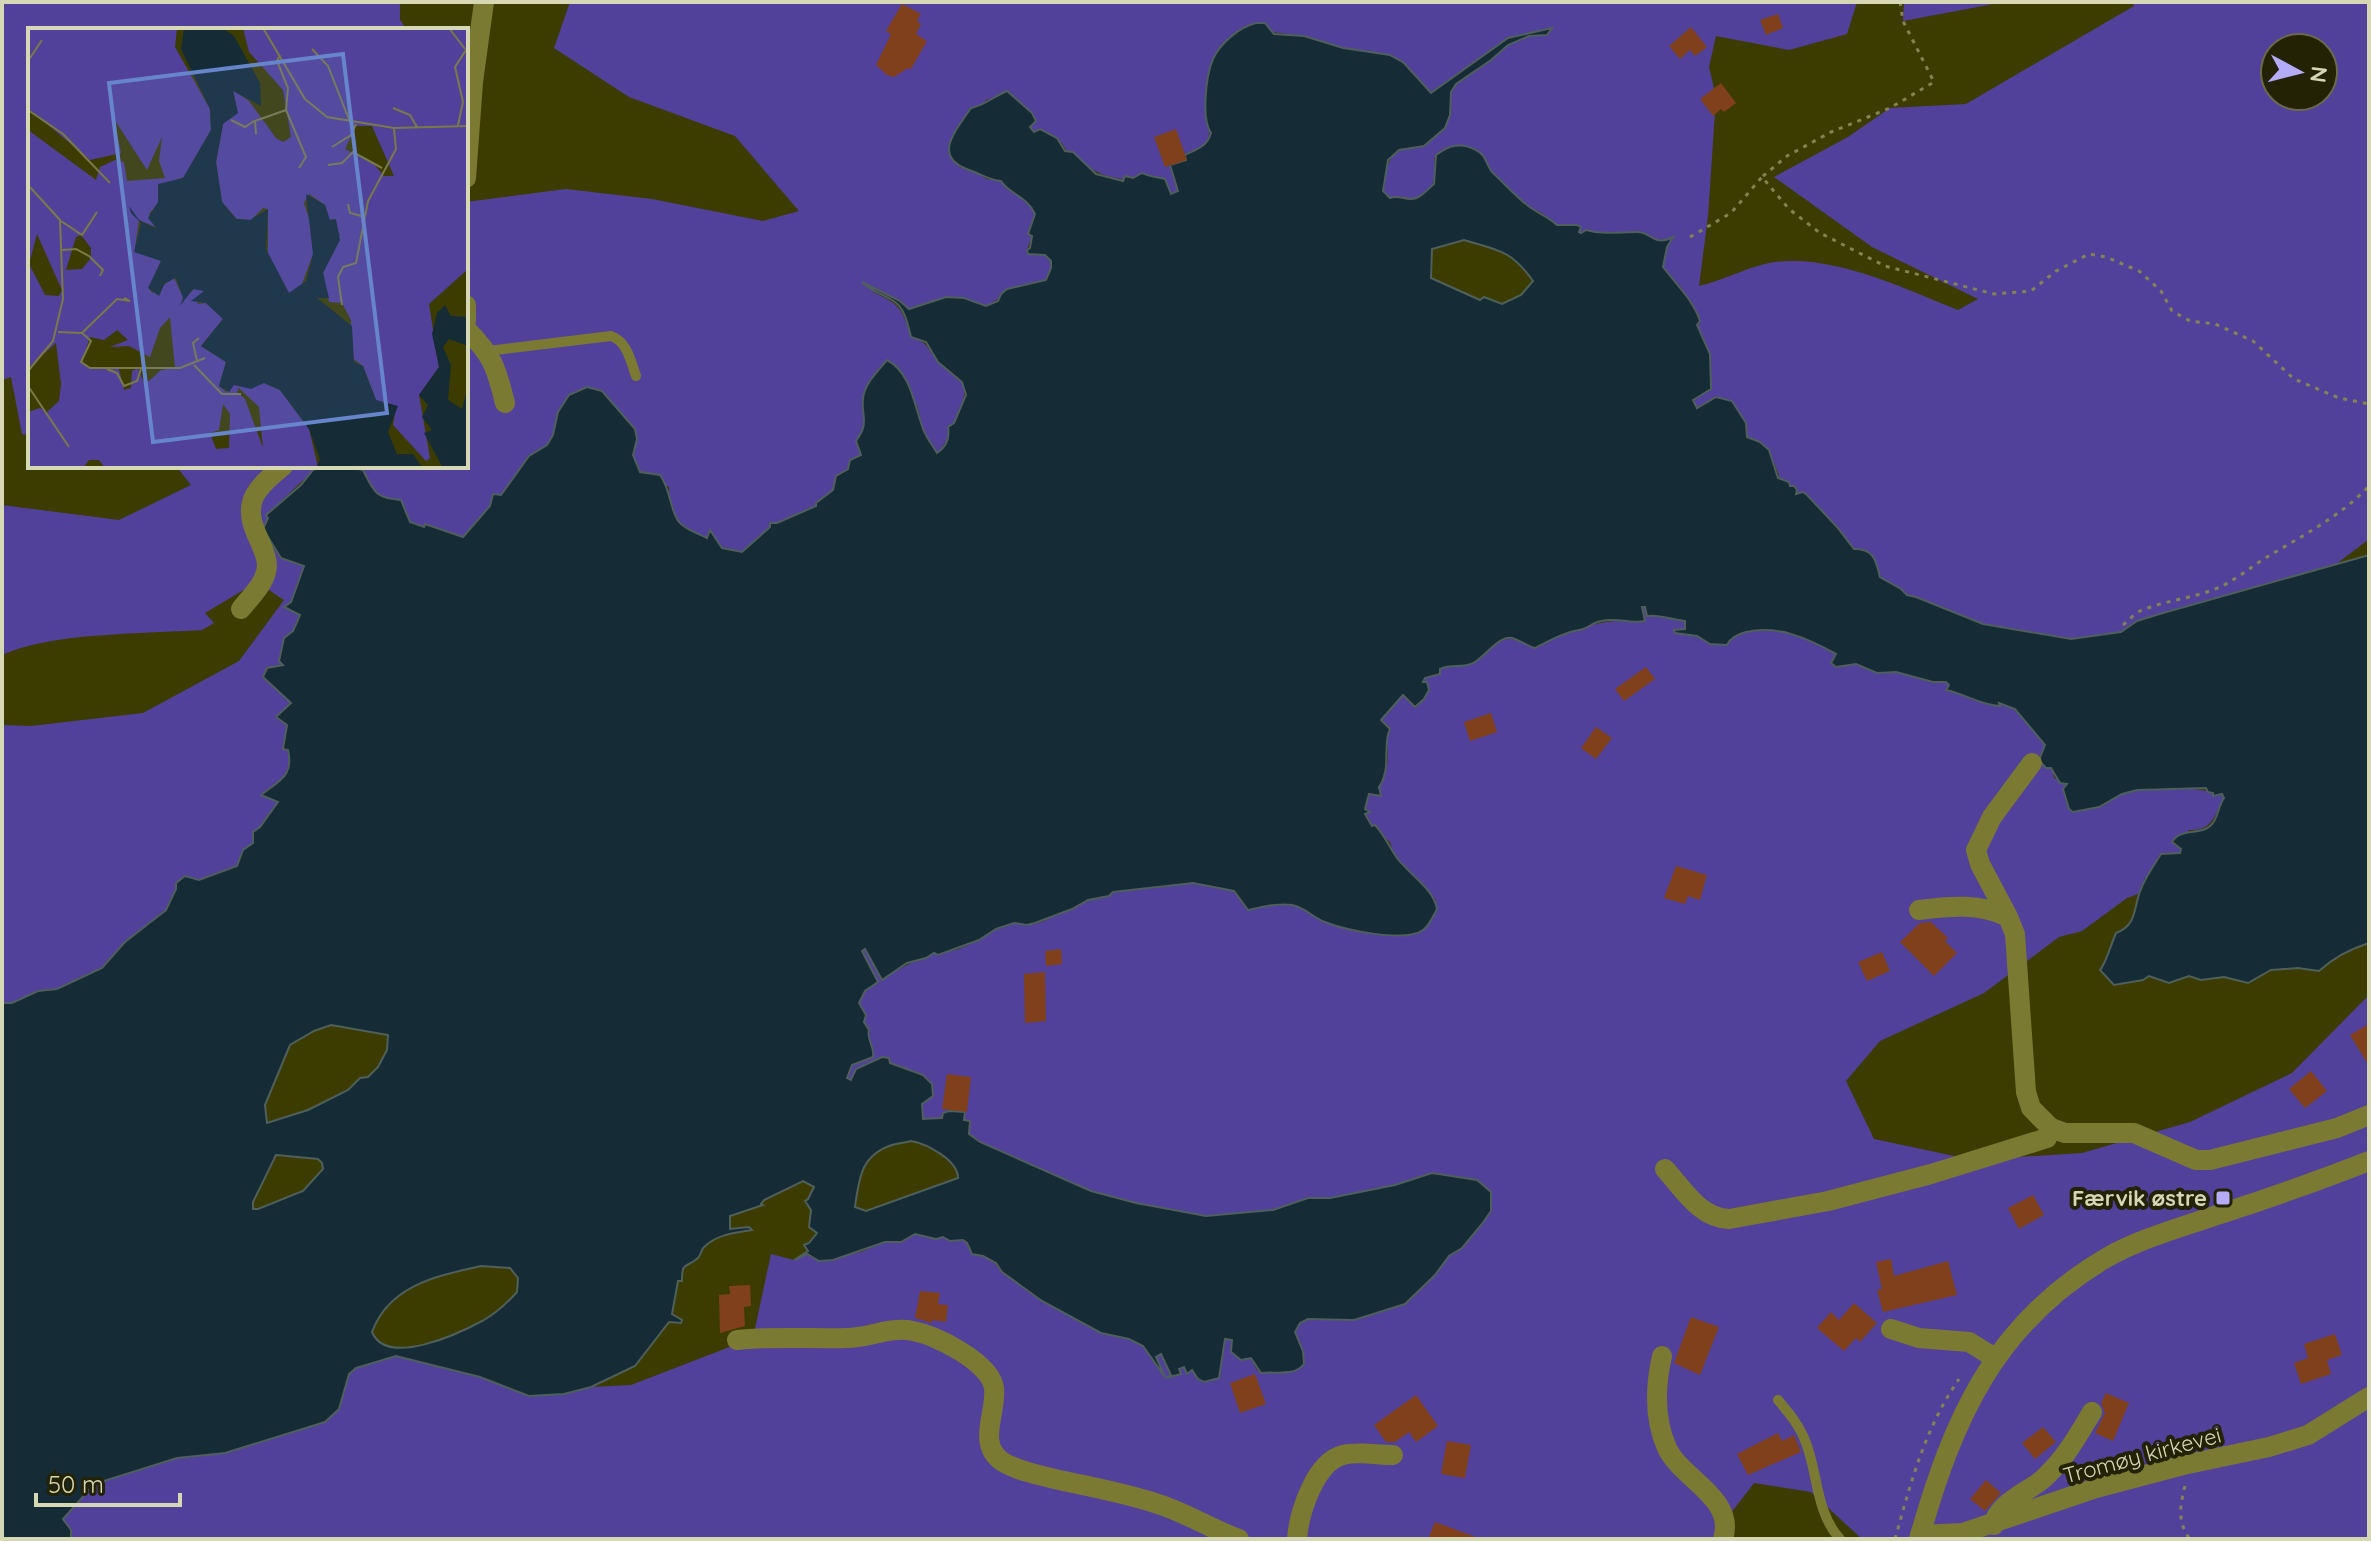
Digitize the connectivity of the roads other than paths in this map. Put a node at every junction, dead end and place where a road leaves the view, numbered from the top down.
1 (484, 2) edge
2 (468, 151) edge
3 (468, 331) edge
4 (488, 351) junction
5 (636, 376) dead end
6 (505, 403) dead end
7 (281, 468) edge
8 (241, 609) dead end
9 (2032, 763) dead end
10 (1919, 910) dead end
11 (2008, 917) junction
12 (2369, 1115) edge
13 (2051, 1128) junction
14 (2369, 1161) edge
15 (1665, 1169) dead end
16 (1891, 1329) dead end
17 (737, 1340) dead end
18 (1662, 1356) dead end
19 (1995, 1358) junction
20 (2369, 1397) edge
21 (1778, 1400) dead end
22 (2092, 1412) dead end
23 (1393, 1455) dead end
24 (1994, 1525) junction
25 (1920, 1537) edge
26 (1238, 1538) edge
27 (1297, 1539) edge
28 (1723, 1539) edge
29 (1840, 1539) edge

1 - 2 street
3 - 4 street
4 - 5 lane
4 - 6 street
7 - 8 street
9 - 11 street
10 - 11 street
11 - 13 street
12 - 13 street
13 - 15 street
14 - 19 street, Tromøy kirkevei
16 - 19 street
17 - 26 street
18 - 28 street
19 - 25 street, Tromøy kirkevei
20 - 24 street, Tromøy kirkevei
21 - 29 lane
22 - 24 street
23 - 27 street
24 - 25 street, Tromøy kirkevei

